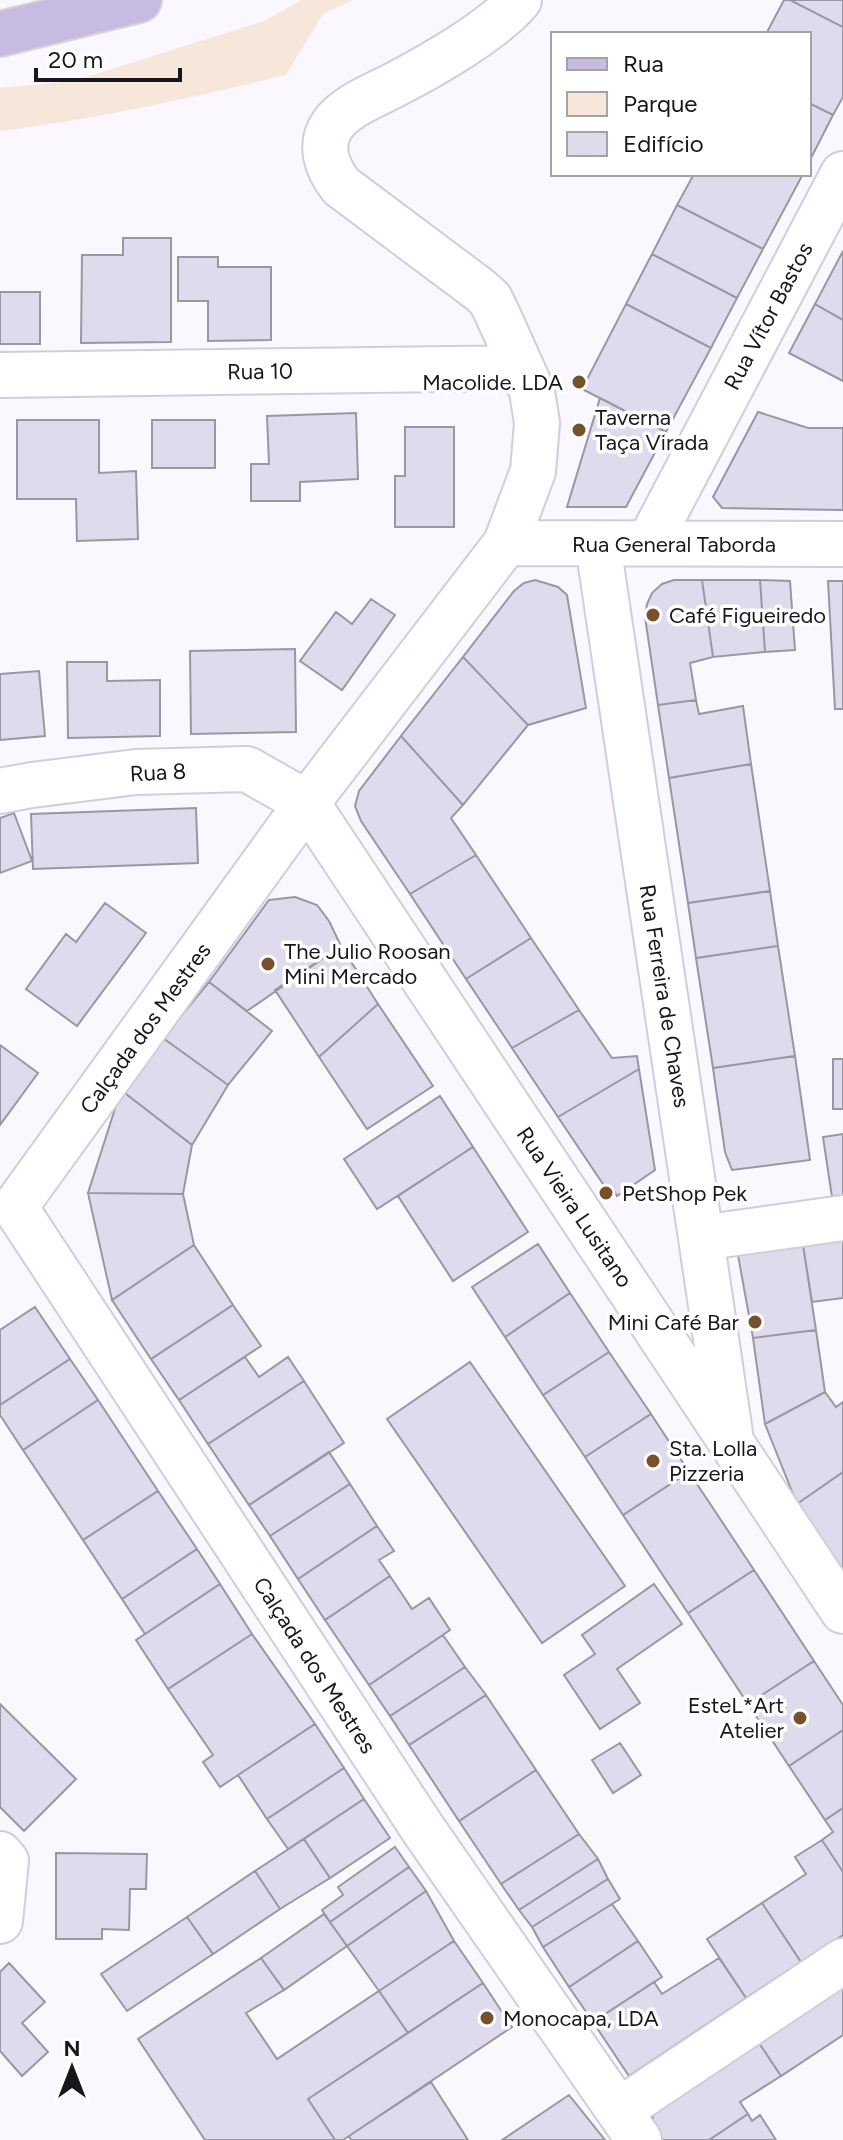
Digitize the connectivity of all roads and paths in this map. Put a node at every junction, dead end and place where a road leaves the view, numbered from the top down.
1 (139, 0) edge
2 (519, 0) edge
3 (0, 34) edge
4 (843, 174) edge
5 (520, 368) junction
6 (0, 375) edge
7 (506, 543) junction
8 (649, 543) junction
9 (843, 544) edge
10 (598, 545) junction
11 (0, 791) edge
12 (307, 803) junction
13 (8, 1214) edge
14 (843, 1218) edge
15 (701, 1238) junction
16 (732, 1446) junction
17 (843, 1611) edge
18 (0, 1854) edge
19 (0, 1921) edge
20 (843, 1961) edge
21 (629, 2125) edge

1 - 3 main road
2 - 5 street, Calçada dos Mestres
4 - 8 street, Rua Vítor Bastos
5 - 6 street, Rua 10
5 - 7 street, Calçada dos Mestres
7 - 10 street, Rua General Taborda
7 - 12 street, Calçada dos Mestres
8 - 9 street, Rua General Taborda
8 - 10 street, Rua General Taborda
10 - 15 street, Rua Ferreira de Chaves
11 - 12 street, Rua 8
12 - 13 street, Calçada dos Mestres
12 - 16 street, Rua Vieira Lusitano
13 - 21 street, Calçada dos Mestres
14 - 15 street
15 - 16 street, Rua Ferreira de Chaves
16 - 17 street, Rua Vieira Lusitano
18 - 19 street
20 - 21 street

